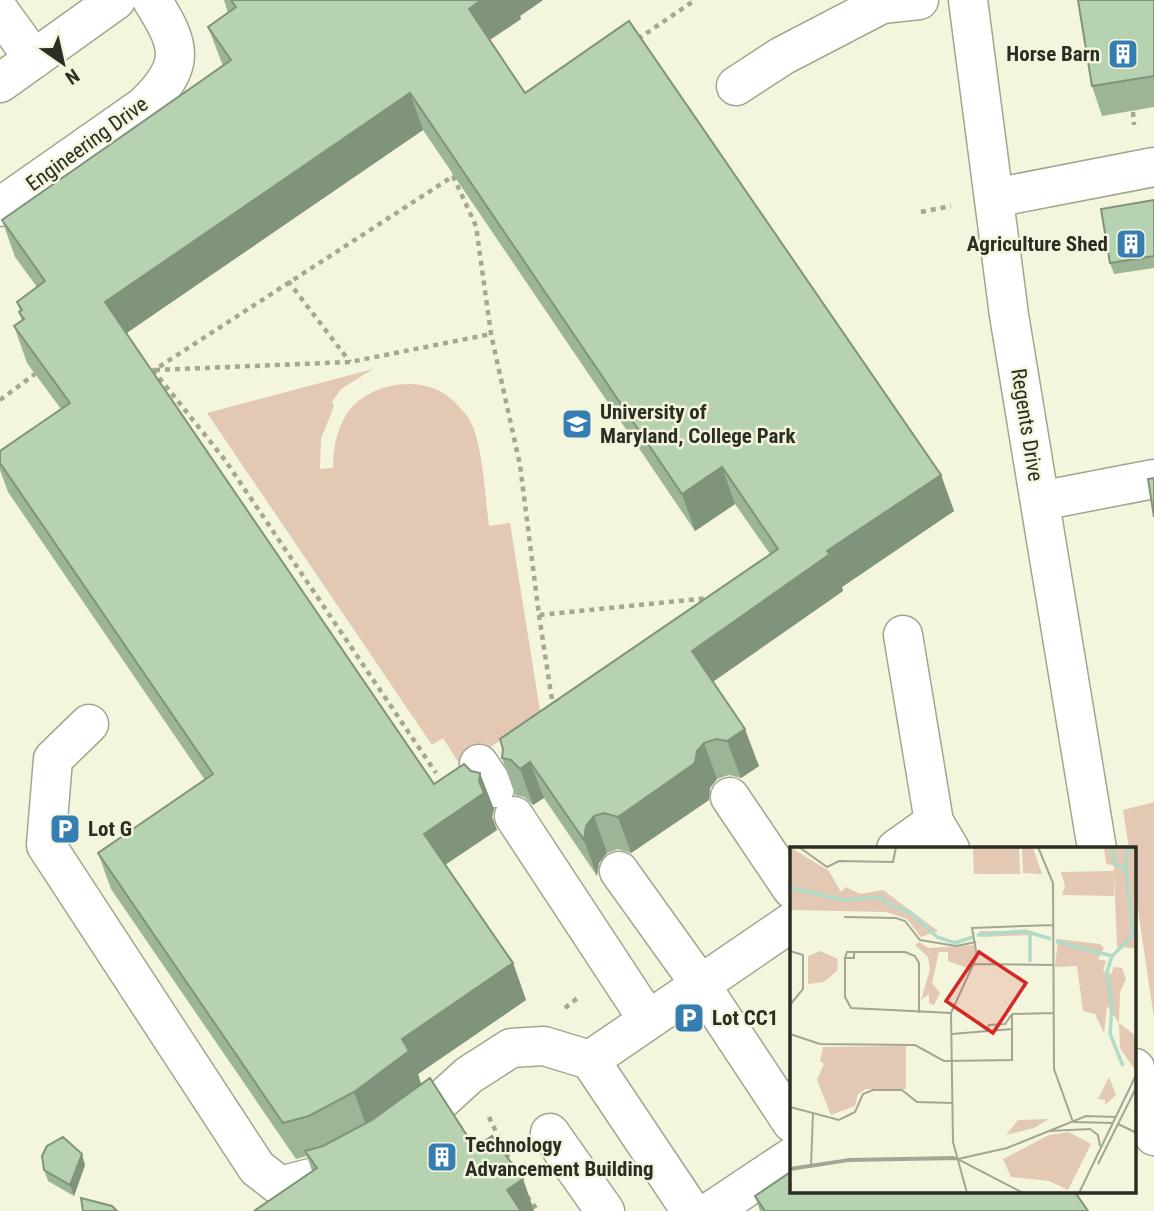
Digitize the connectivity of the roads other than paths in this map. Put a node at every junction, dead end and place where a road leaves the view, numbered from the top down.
1 (116, 0) edge
2 (152, 0) edge
3 (919, 0) edge
4 (968, 0) edge
5 (0, 12) edge
6 (34, 59) junction
7 (0, 83) edge
8 (736, 86) dead end
9 (1154, 167) edge
10 (994, 198) junction
11 (0, 206) edge
12 (1154, 479) edge
13 (1040, 501) junction
14 (903, 635) dead end
15 (89, 724) dead end
16 (496, 790) dead end
17 (730, 797) dead end
18 (942, 835) edge
19 (903, 847) edge
20 (1097, 847) edge
21 (619, 871) dead end
22 (790, 886) edge
23 (790, 923) edge
24 (700, 984) junction
25 (648, 1020) junction
26 (590, 1060) junction
27 (1136, 1074) edge
28 (790, 1120) edge
29 (550, 1133) dead end
30 (1154, 1136) edge
31 (790, 1158) edge
32 (605, 1211) edge
33 (691, 1211) edge
34 (711, 1211) edge

1 - 6 street
2 - 11 street, Engineering Drive
3 - 8 street
4 - 10 street, Regents Drive
5 - 6 street
6 - 7 street
9 - 10 street
10 - 13 street, Regents Drive
12 - 13 street
13 - 20 street, Regents Drive
14 - 18 street
15 - 26 street
16 - 25 street
17 - 22 street
18 - 19 street
21 - 24 street
23 - 24 street
24 - 25 street
24 - 28 street
25 - 26 street
26 - 33 street
27 - 30 street
29 - 32 street
31 - 34 street

